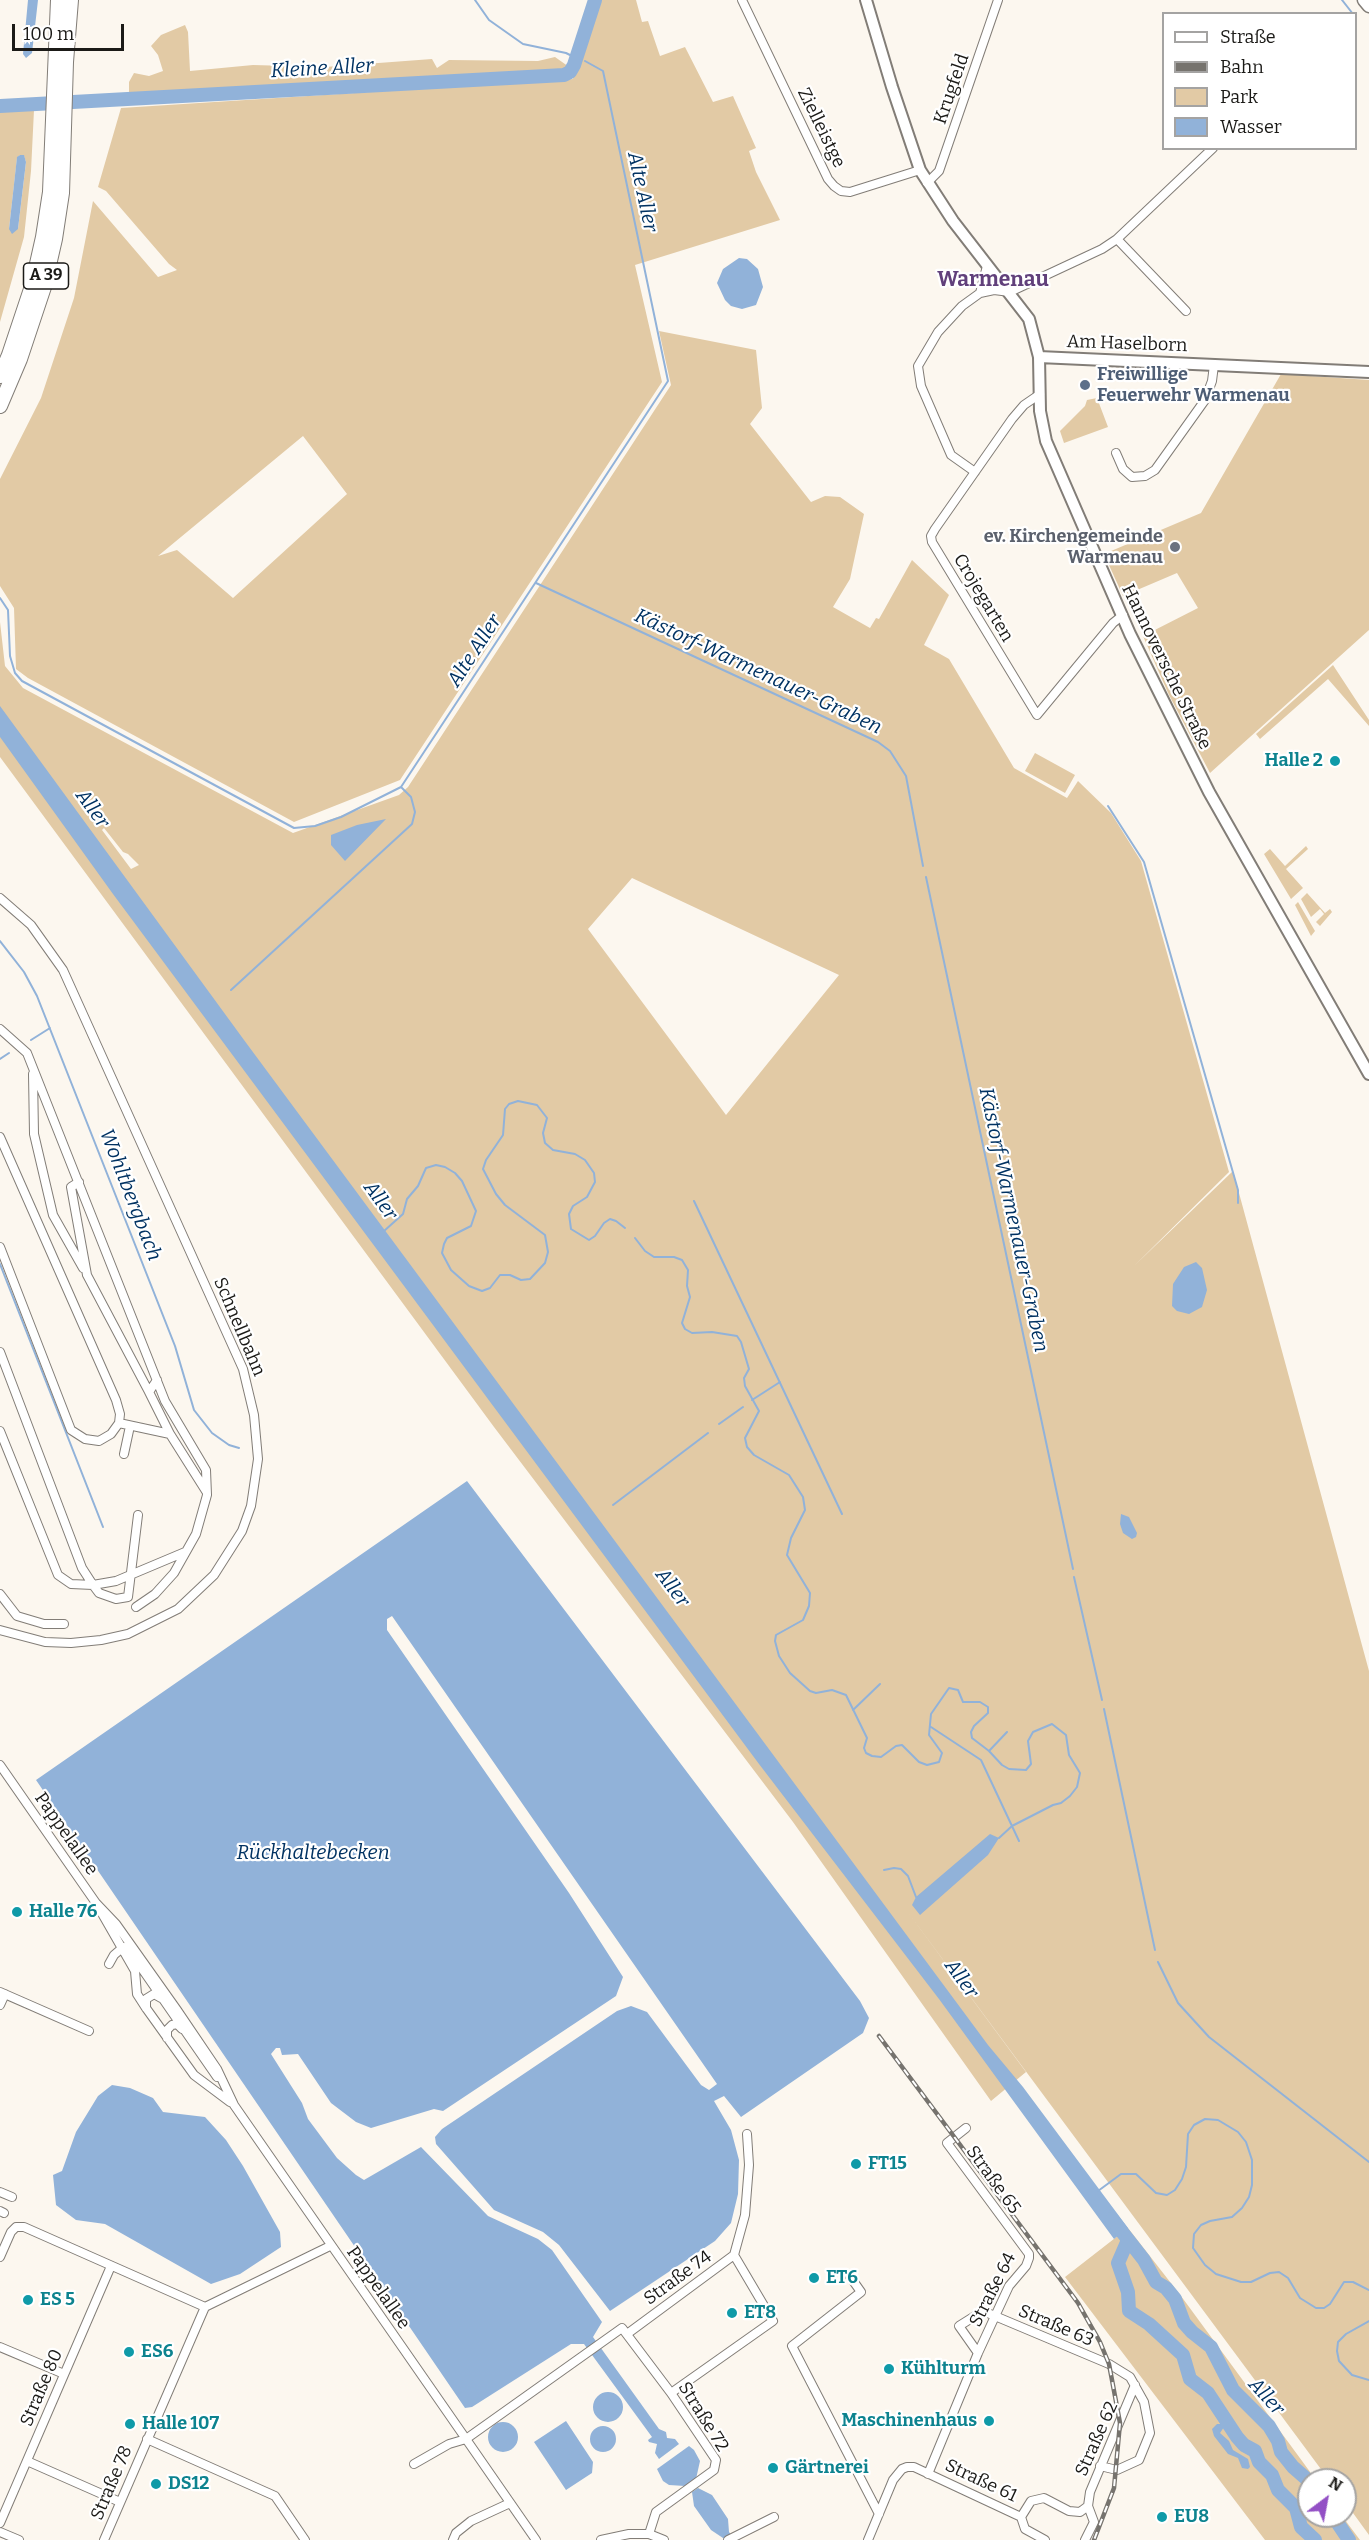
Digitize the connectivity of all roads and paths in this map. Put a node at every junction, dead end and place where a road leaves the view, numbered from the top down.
1 (58, 0) edge
2 (71, 0) edge
3 (742, 0) edge
4 (866, 0) edge
5 (998, 0) edge
6 (1364, 0) edge
7 (1369, 6) edge
8 (60, 62) junction
9 (58, 139) junction
10 (1211, 150) edge
11 (920, 170) junction
12 (927, 183) junction
13 (1117, 238) junction
14 (987, 266) junction
15 (1010, 292) junction
16 (980, 293) junction
17 (1186, 311) dead end
18 (1040, 357) junction
19 (1214, 365) junction
20 (1369, 372) edge
21 (0, 376) edge
22 (1040, 394) junction
23 (0, 406) edge
24 (1116, 453) dead end
25 (975, 472) junction
26 (1123, 615) junction
27 (0, 898) edge
28 (0, 1029) edge
29 (33, 1069) junction
30 (1369, 1074) edge
31 (0, 1137) edge
32 (79, 1182) junction
33 (0, 1247) edge
34 (87, 1275) junction
35 (0, 1352) edge
36 (157, 1380) junction
37 (149, 1392) junction
38 (119, 1423) junction
39 (130, 1426) junction
40 (0, 1431) edge
41 (170, 1434) junction
42 (124, 1454) dead end
43 (207, 1492) junction
44 (138, 1515) dead end
45 (186, 1551) junction
46 (132, 1574) junction
47 (93, 1585) junction
48 (0, 1594) edge
49 (136, 1607) dead end
50 (64, 1624) dead end
51 (0, 1630) edge
52 (0, 1765) edge
53 (96, 1903) junction
54 (121, 1949) junction
55 (109, 1964) dead end
56 (2, 1993) edge
57 (162, 1999) junction
58 (0, 2005) edge
59 (146, 2008) junction
60 (183, 2030) junction
61 (89, 2031) dead end
62 (166, 2038) junction
63 (205, 2062) junction
64 (193, 2074) junction
65 (225, 2088) junction
66 (234, 2105) junction
67 (966, 2128) dead end
68 (747, 2134) dead end
69 (0, 2192) edge
70 (12, 2197) dead end
71 (330, 2246) junction
72 (1029, 2254) joint
73 (734, 2255) junction
74 (0, 2257) edge
75 (111, 2266) junction
76 (849, 2275) dead end
77 (205, 2307) junction
78 (995, 2317) junction
79 (627, 2334) junction
80 (0, 2347) edge
81 (978, 2353) junction
82 (64, 2374) junction
83 (1136, 2385) junction
84 (671, 2393) junction
85 (147, 2439) junction
86 (466, 2439) junction
87 (27, 2461) junction
88 (414, 2464) dead end
89 (1100, 2466) junction
90 (928, 2474) junction
91 (120, 2502) junction
92 (510, 2503) junction
93 (1088, 2506) junction
94 (879, 2514) junction
95 (774, 2517) dead end
96 (1021, 2517) junction
97 (0, 2523) edge
98 (0, 2532) edge
99 (649, 2534) junction
100 (19, 2540) edge
101 (104, 2540) edge
102 (305, 2540) edge
103 (453, 2540) edge
104 (536, 2540) edge
105 (601, 2540) edge
106 (664, 2540) edge
107 (728, 2540) edge
108 (868, 2540) edge
109 (1045, 2540) edge
110 (1085, 2540) edge

1 - 8 highway, A 39
2 - 8 highway, A 39
3 - 11 street, Zielleistge
4 - 11 street, Hannoversche Straße
5 - 12 street, Krugfeld
6 - 7 main road
8 - 9 highway, A 39
9 - 21 highway, A 39
9 - 23 highway, A 39
10 - 13 street
11 - 12 street, Hannoversche Straße
12 - 14 street, Hannoversche Straße
13 - 15 street
13 - 17 street
14 - 15 street, Hannoversche Straße
14 - 16 street
15 - 16 street
15 - 18 street, Hannoversche Straße
16 - 25 street
18 - 19 street, Am Haselborn
18 - 22 street, Hannoversche Straße
19 - 20 street, Am Haselborn
19 - 24 street
22 - 25 street, Crojegarten
22 - 26 street, Hannoversche Straße
25 - 26 street, Crojegarten
26 - 30 street, Hannoversche Straße
27 - 51 street, Schnellbahn
28 - 29 street
29 - 32 street
29 - 34 street
31 - 38 street
32 - 34 street
32 - 36 street
33 - 38 street
34 - 37 street
35 - 47 street
36 - 37 street
36 - 43 street
37 - 41 street
38 - 39 street
39 - 41 street
39 - 42 street
40 - 47 street
41 - 43 street
43 - 45 street
44 - 46 street
45 - 46 street
45 - 49 street
46 - 47 street
46 - 47 street
48 - 50 street
52 - 53 street, Pappelallee
53 - 54 street, Pappelallee
53 - 65 street, Pappelallee
54 - 55 street
54 - 57 street
54 - 59 street, Pappelallee
56 - 58 street
56 - 61 street
57 - 59 street
57 - 60 street
59 - 62 street, Pappelallee
60 - 62 street
60 - 63 street
62 - 64 street, Pappelallee
63 - 64 street
63 - 65 street
64 - 66 street, Pappelallee
65 - 66 street, Pappelallee
66 - 71 street, Pappelallee
67 - 72 street, Straße 65
68 - 73 street, Straße 74
69 - 70 street
71 - 77 street
71 - 86 street, Pappelallee
72 - 78 street, Straße 64
73 - 79 street, Straße 74
73 - 84 street
74 - 75 street
75 - 77 street
75 - 82 street, Straße 80
76 - 94 street
77 - 85 street, Straße 78
78 - 81 street, Straße 64
78 - 81 street, Straße 63
78 - 83 street, Straße 63
79 - 84 street, Straße 72
79 - 86 street
80 - 82 street
81 - 90 street, Straße 64
82 - 87 street, Straße 80
83 - 89 street, Straße 62
83 - 89 street
84 - 99 street, Straße 72
85 - 91 street, Straße 78
85 - 102 street
86 - 88 street
86 - 92 street, Pappelallee
87 - 91 street
87 - 97 street, Straße 80
89 - 93 street, Straße 62
90 - 94 street, Straße 61
90 - 96 street, Straße 61
91 - 101 street, Straße 78
92 - 103 street
92 - 104 street, Pappelallee
93 - 96 street
93 - 110 street
94 - 108 street
95 - 107 street
96 - 109 street, Straße 61
98 - 100 street
99 - 105 street
99 - 106 street

